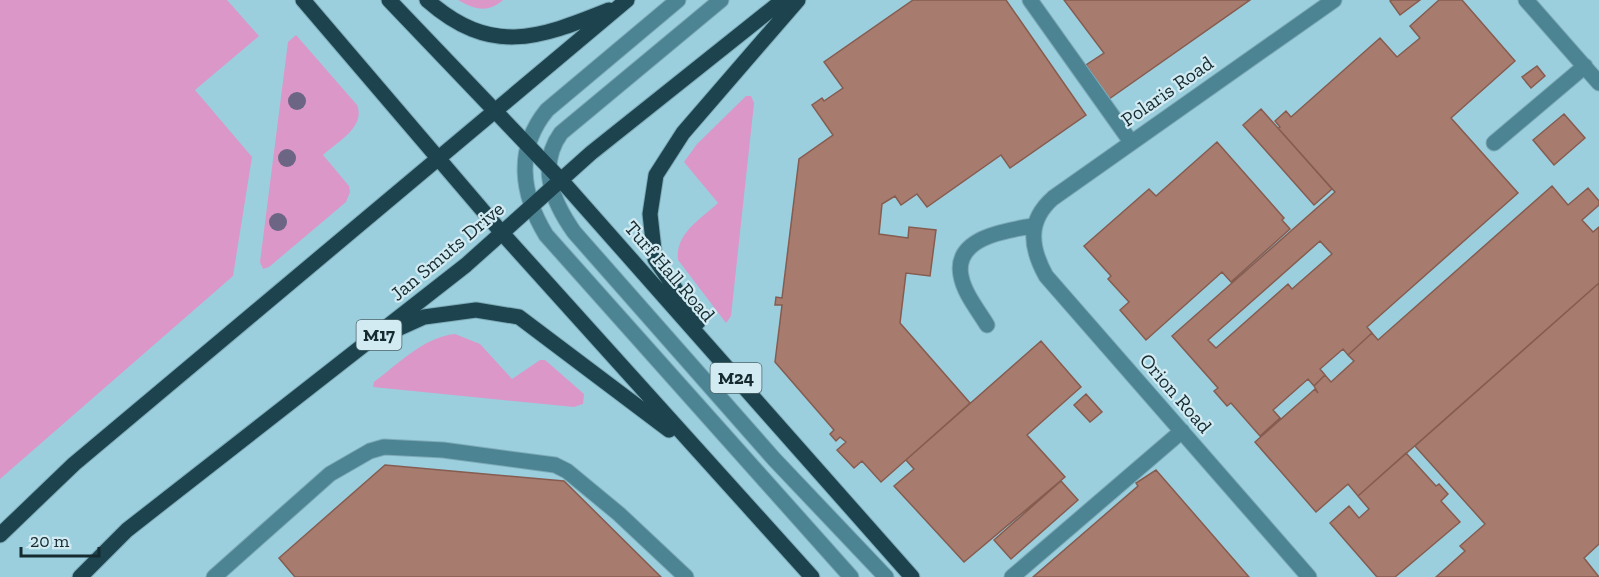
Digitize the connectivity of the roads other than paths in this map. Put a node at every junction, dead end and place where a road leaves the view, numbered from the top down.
1 (303, 0) edge
2 (389, 0) edge
3 (427, 0) edge
4 (678, 0) edge
5 (721, 0) edge
6 (783, 0) edge
7 (798, 0) edge
8 (1030, 0) edge
9 (1334, 0) edge
10 (1526, 0) edge
11 (624, 2) edge
12 (1585, 66) junction
13 (1599, 83) edge
14 (496, 112) junction
15 (1131, 142) junction
16 (1494, 143) dead end
17 (528, 145) junction
18 (439, 159) junction
19 (549, 167) junction
20 (556, 184) junction
21 (532, 206) junction
22 (1033, 226) junction
23 (502, 233) junction
24 (987, 325) dead end
25 (372, 341) junction
26 (732, 373) junction
27 (1182, 431) junction
28 (700, 453) junction
29 (0, 535) edge
30 (228, 565) junction
31 (80, 577) edge
32 (214, 577) edge
33 (238, 577) edge
34 (686, 577) edge
35 (812, 577) edge
36 (851, 577) edge
37 (886, 577) edge
38 (912, 577) edge
39 (1012, 577) edge
40 (1310, 577) edge

1 - 18 main road
2 - 14 main road, Turf Hall Road / M24
3 - 11 main road
4 - 17 lane
5 - 19 lane
6 - 20 main road, Jan Smuts Drive / M17
7 - 26 main road
8 - 15 lane
9 - 15 lane, Polaris Road
10 - 12 lane
11 - 14 main road
12 - 13 lane
12 - 16 lane
14 - 17 main road, Turf Hall Road / M24
14 - 18 main road
15 - 22 lane, Polaris Road
17 - 19 main road, Turf Hall Road / M24
17 - 21 lane
18 - 23 main road
18 - 29 main road
19 - 20 main road, Turf Hall Road / M24
20 - 21 main road, Jan Smuts Drive / M17
20 - 26 main road, Turf Hall Road / M24
20 - 37 lane
21 - 23 main road, Jan Smuts Drive / M17
21 - 36 lane
22 - 24 lane
22 - 27 lane, Orion Road
23 - 25 main road, Jan Smuts Drive / M17
23 - 28 main road
25 - 28 main road
25 - 31 main road, Jan Smuts Drive / M17
26 - 38 main road, Turf Hall Road / M24
27 - 39 lane
27 - 40 lane, Orion Road
28 - 35 main road
30 - 32 lane
30 - 33 lane
30 - 34 lane

